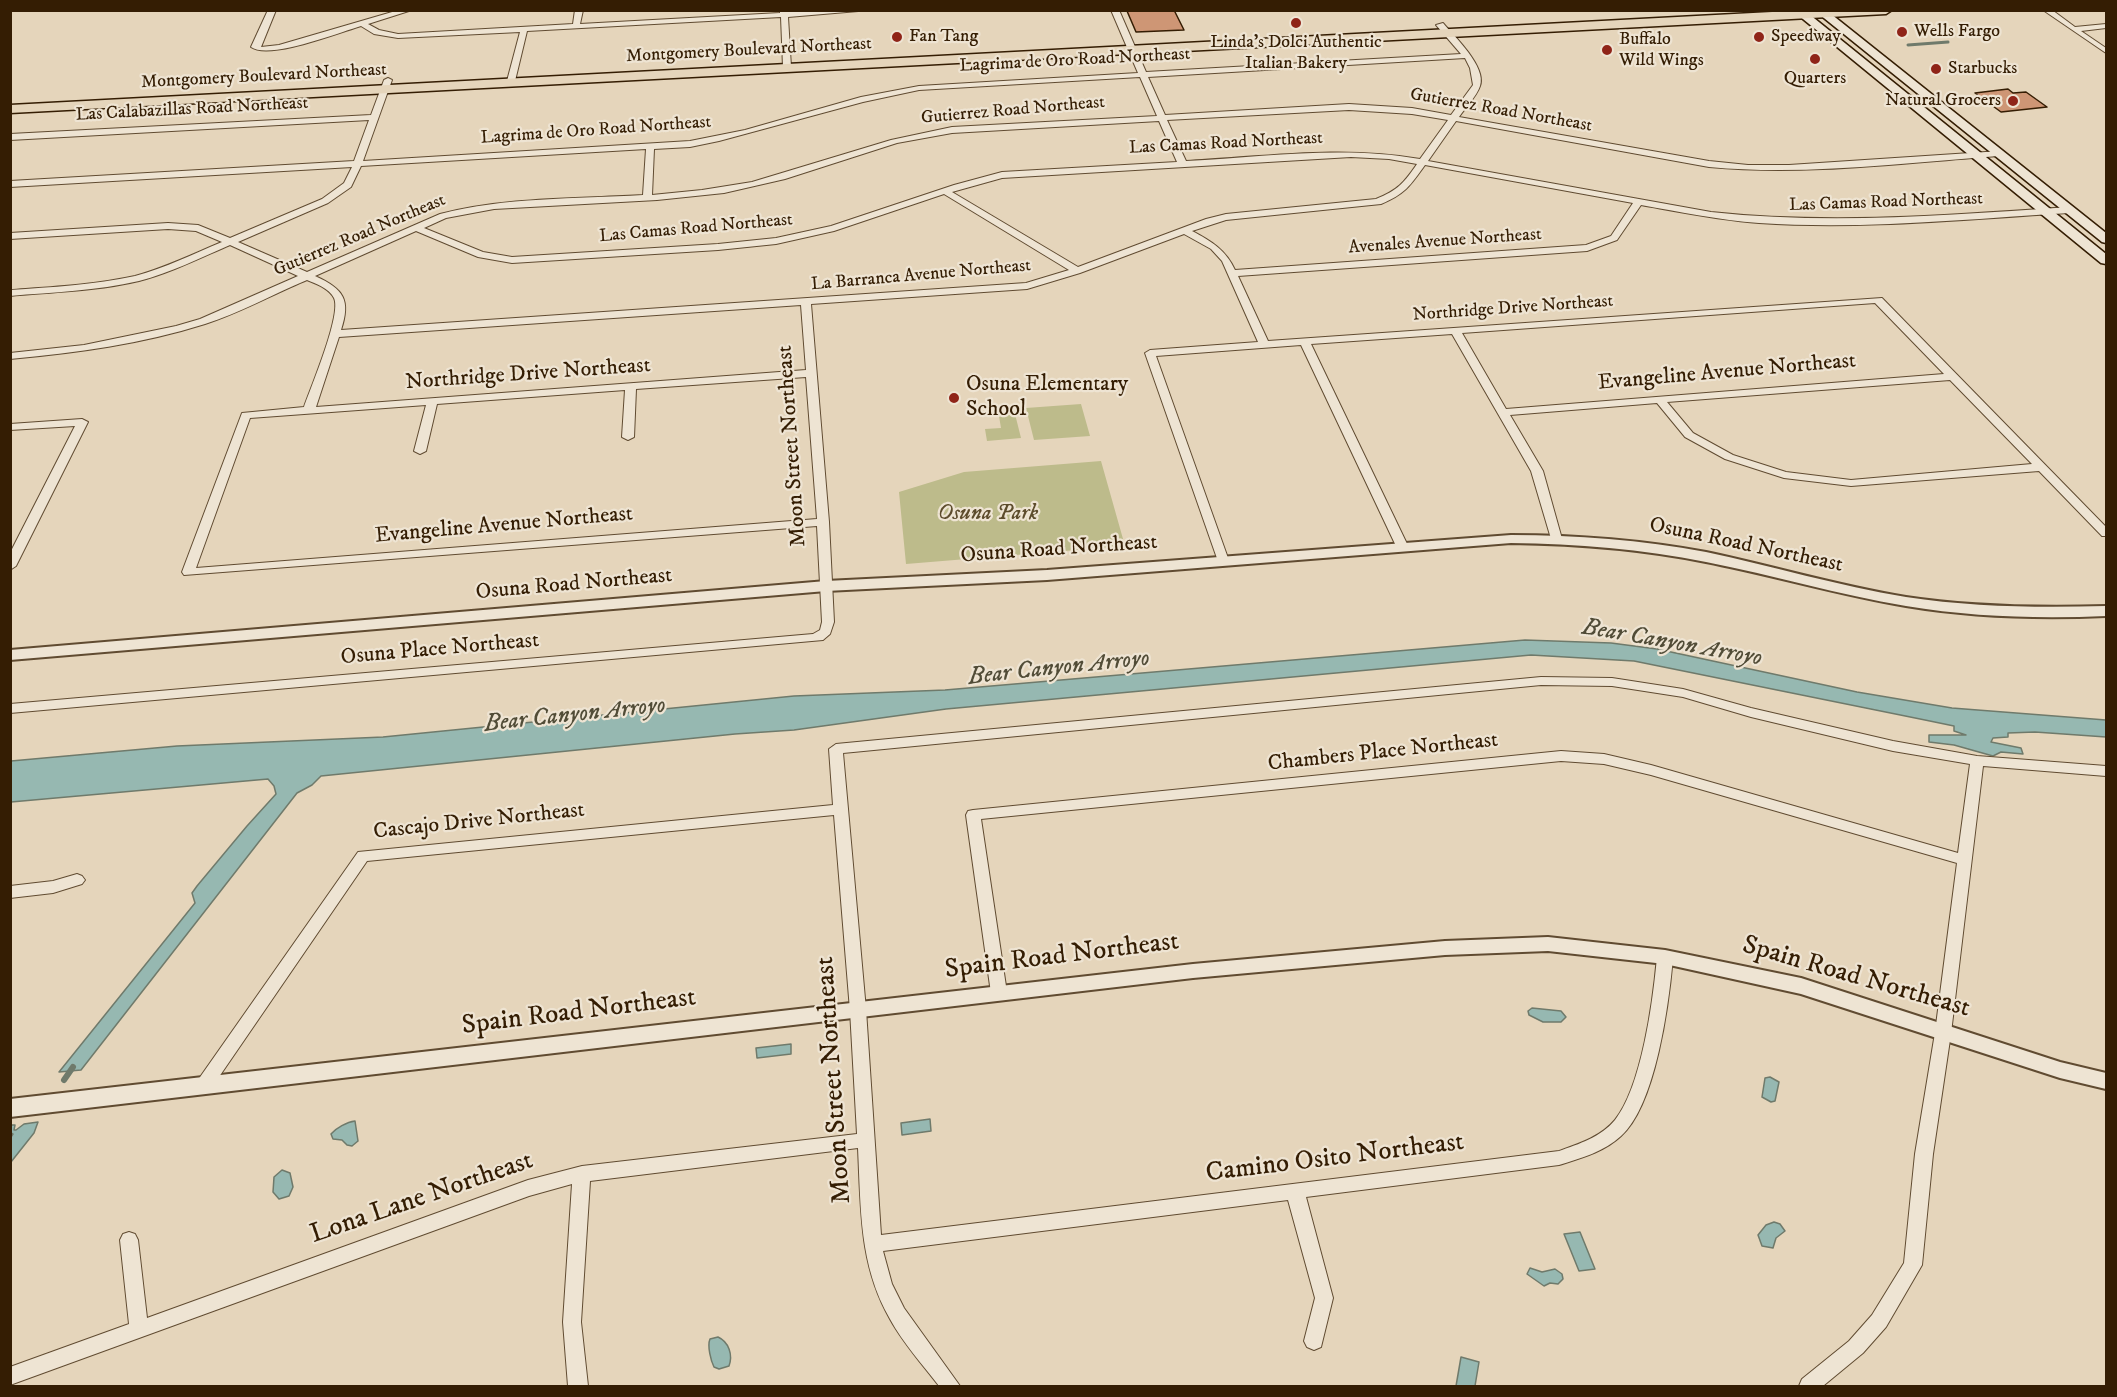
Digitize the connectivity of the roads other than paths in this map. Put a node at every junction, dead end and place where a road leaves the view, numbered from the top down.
1 (272, 10) edge
2 (409, 10) edge
3 (579, 10) edge
4 (680, 10) edge
5 (867, 10) edge
6 (1115, 10) edge
7 (1722, 10) edge
8 (1886, 10) edge
9 (2046, 10) edge
10 (1821, 12) edge
11 (784, 13) edge
12 (1799, 13) edge
13 (679, 21) junction
14 (362, 24) junction
15 (2106, 26) edge
16 (576, 27) junction
17 (524, 29) junction
18 (1443, 29) junction
19 (2074, 30) junction
20 (1130, 45) junction
21 (2106, 51) edge
22 (1466, 56) junction
23 (787, 63) junction
24 (1143, 74) junction
25 (512, 77) junction
26 (387, 84) junction
27 (10, 101) edge
28 (10, 108) edge
29 (375, 117) junction
30 (1161, 117) junction
31 (1455, 119) junction
32 (10, 137) edge
33 (650, 147) junction
34 (1998, 153) junction
35 (1976, 156) junction
36 (1423, 162) junction
37 (1182, 163) junction
38 (358, 164) junction
39 (10, 184) edge
40 (945, 191) junction
41 (647, 197) junction
42 (1639, 201) junction
43 (2070, 210) junction
44 (2047, 212) junction
45 (416, 228) junction
46 (1184, 230) junction
47 (10, 236) edge
48 (2106, 239) edge
49 (231, 241) junction
50 (2106, 260) edge
51 (1077, 271) junction
52 (1232, 273) junction
53 (308, 276) junction
54 (10, 293) edge
55 (807, 302) junction
56 (1455, 331) junction
57 (335, 334) junction
58 (1305, 342) junction
59 (1264, 344) junction
60 (10, 356) edge
61 (812, 373) junction
62 (1953, 376) junction
63 (631, 387) junction
64 (1659, 399) junction
65 (432, 402) junction
66 (309, 411) junction
67 (1503, 412) junction
68 (10, 427) edge
69 (628, 437) dead end
70 (420, 451) dead end
71 (2042, 467) junction
72 (823, 522) junction
73 (2106, 533) edge
74 (1557, 539) junction
75 (1401, 546) junction
76 (1223, 561) junction
77 (10, 566) edge
78 (188, 572) joint
79 (826, 586) junction
80 (2106, 611) edge
81 (10, 655) edge
82 (10, 709) edge
83 (1977, 761) junction
84 (2106, 771) edge
85 (841, 808) junction
86 (1964, 860) junction
87 (77, 880) dead end
88 (10, 892) edge
89 (1665, 957) junction
90 (999, 993) junction
91 (858, 1010) junction
92 (1943, 1033) junction
93 (2106, 1081) edge
94 (204, 1085) junction
95 (12, 1108) edge
96 (867, 1140) junction
97 (582, 1174) junction
98 (1295, 1191) junction
99 (129, 1240) dead end
100 (872, 1244) junction
101 (139, 1330) junction
102 (1314, 1341) dead end
103 (10, 1376) edge
104 (578, 1386) edge
105 (950, 1386) edge
106 (1809, 1386) edge

1 - 14 street
2 - 14 street
3 - 16 street
4 - 13 street
5 - 11 street
6 - 20 street
7 - 18 main road, Montgomery Boulevard Northeast
8 - 10 main road, Montgomery Boulevard Northeast
9 - 19 street
10 - 12 main road, Montgomery Boulevard Northeast
10 - 34 main road
11 - 13 street
11 - 23 street
12 - 18 main road, Montgomery Boulevard Northeast
12 - 35 main road
13 - 16 street
14 - 17 street
15 - 19 street
16 - 17 street
17 - 25 street
18 - 20 main road, Montgomery Boulevard Northeast
18 - 22 street, La Barranca Avenue Northeast
19 - 21 street
20 - 23 main road, Montgomery Boulevard Northeast
20 - 24 street
22 - 24 street, Lagrima de Oro Road Northeast
22 - 31 street, La Barranca Avenue Northeast
23 - 25 main road, Montgomery Boulevard Northeast
24 - 30 street
24 - 33 street, Lagrima de Oro Road Northeast
25 - 26 main road, Montgomery Boulevard Northeast
26 - 27 main road, Montgomery Boulevard Northeast
26 - 28 main road, Montgomery Boulevard Northeast
26 - 29 street
29 - 32 street, Las Calabazillas Road Northeast
29 - 38 street
30 - 31 street, Gutierrez Road Northeast
30 - 37 street
30 - 41 street, Gutierrez Road Northeast
31 - 35 street, Gutierrez Road Northeast
31 - 36 street, La Barranca Avenue Northeast
33 - 38 street, Lagrima de Oro Road Northeast
33 - 41 street
34 - 35 street, Gutierrez Road Northeast
34 - 43 main road
35 - 44 main road
36 - 37 street, Las Camas Road Northeast
36 - 42 street, Las Camas Road Northeast
36 - 46 street, La Barranca Avenue Northeast
37 - 40 street, Las Camas Road Northeast
38 - 39 street, Lagrima de Oro Road Northeast
38 - 49 street
40 - 45 street, Las Camas Road Northeast
40 - 51 street
41 - 45 street, Gutierrez Road Northeast
42 - 44 street, Las Camas Road Northeast
42 - 52 street, Avenales Avenue Northeast
43 - 44 street, Las Camas Road Northeast
43 - 48 main road
44 - 50 main road
45 - 53 street, Gutierrez Road Northeast
46 - 51 street, La Barranca Avenue Northeast
46 - 52 street
47 - 49 street
49 - 53 street
49 - 54 street
51 - 55 street, La Barranca Avenue Northeast
52 - 59 street
53 - 57 street
53 - 60 street, Gutierrez Road Northeast
55 - 57 street, La Barranca Avenue Northeast
55 - 61 street, Moon Street Northeast
56 - 58 street, Northridge Drive Northeast
56 - 62 street, Northridge Drive Northeast
56 - 67 street
57 - 66 street
58 - 59 street, Northridge Drive Northeast
58 - 75 street
59 - 76 street, Northridge Drive Northeast
61 - 63 street, Northridge Drive Northeast
61 - 72 street, Moon Street Northeast
62 - 64 street, Evangeline Avenue Northeast
62 - 71 street
63 - 65 street, Northridge Drive Northeast
63 - 69 street
64 - 67 street, Evangeline Avenue Northeast
64 - 71 street
65 - 66 street, Northridge Drive Northeast
65 - 70 street
66 - 78 street, Northridge Drive Northeast
67 - 74 street
68 - 77 street
71 - 73 street
72 - 78 street, Evangeline Avenue Northeast
72 - 79 street, Moon Street Northeast
74 - 75 street, Osuna Road Northeast
74 - 80 street, Osuna Road Northeast
75 - 76 street, Osuna Road Northeast
76 - 79 street, Osuna Road Northeast
79 - 81 street, Osuna Road Northeast
79 - 82 street, Osuna Place Northeast
83 - 84 street
83 - 85 street, Moon Street Northeast
83 - 86 street
85 - 91 street, Moon Street Northeast
85 - 94 street, Cascajo Drive Northeast
86 - 90 street, Chambers Place Northeast
86 - 92 street
87 - 88 street
89 - 90 street, Spain Road Northeast
89 - 92 street, Spain Road Northeast
89 - 98 street, Camino Osito Northeast
90 - 91 street, Spain Road Northeast
91 - 94 street, Spain Road Northeast
91 - 96 street, Moon Street Northeast
92 - 93 street, Spain Road Northeast
92 - 106 street
94 - 95 street, Spain Road Northeast
96 - 97 street, Lona Lane Northeast
96 - 100 street, Moon Street Northeast
97 - 101 street, Lona Lane Northeast
97 - 104 street
98 - 100 street, Camino Osito Northeast
98 - 102 street
99 - 101 street
100 - 105 street, Moon Street Northeast
101 - 103 street, Lona Lane Northeast

